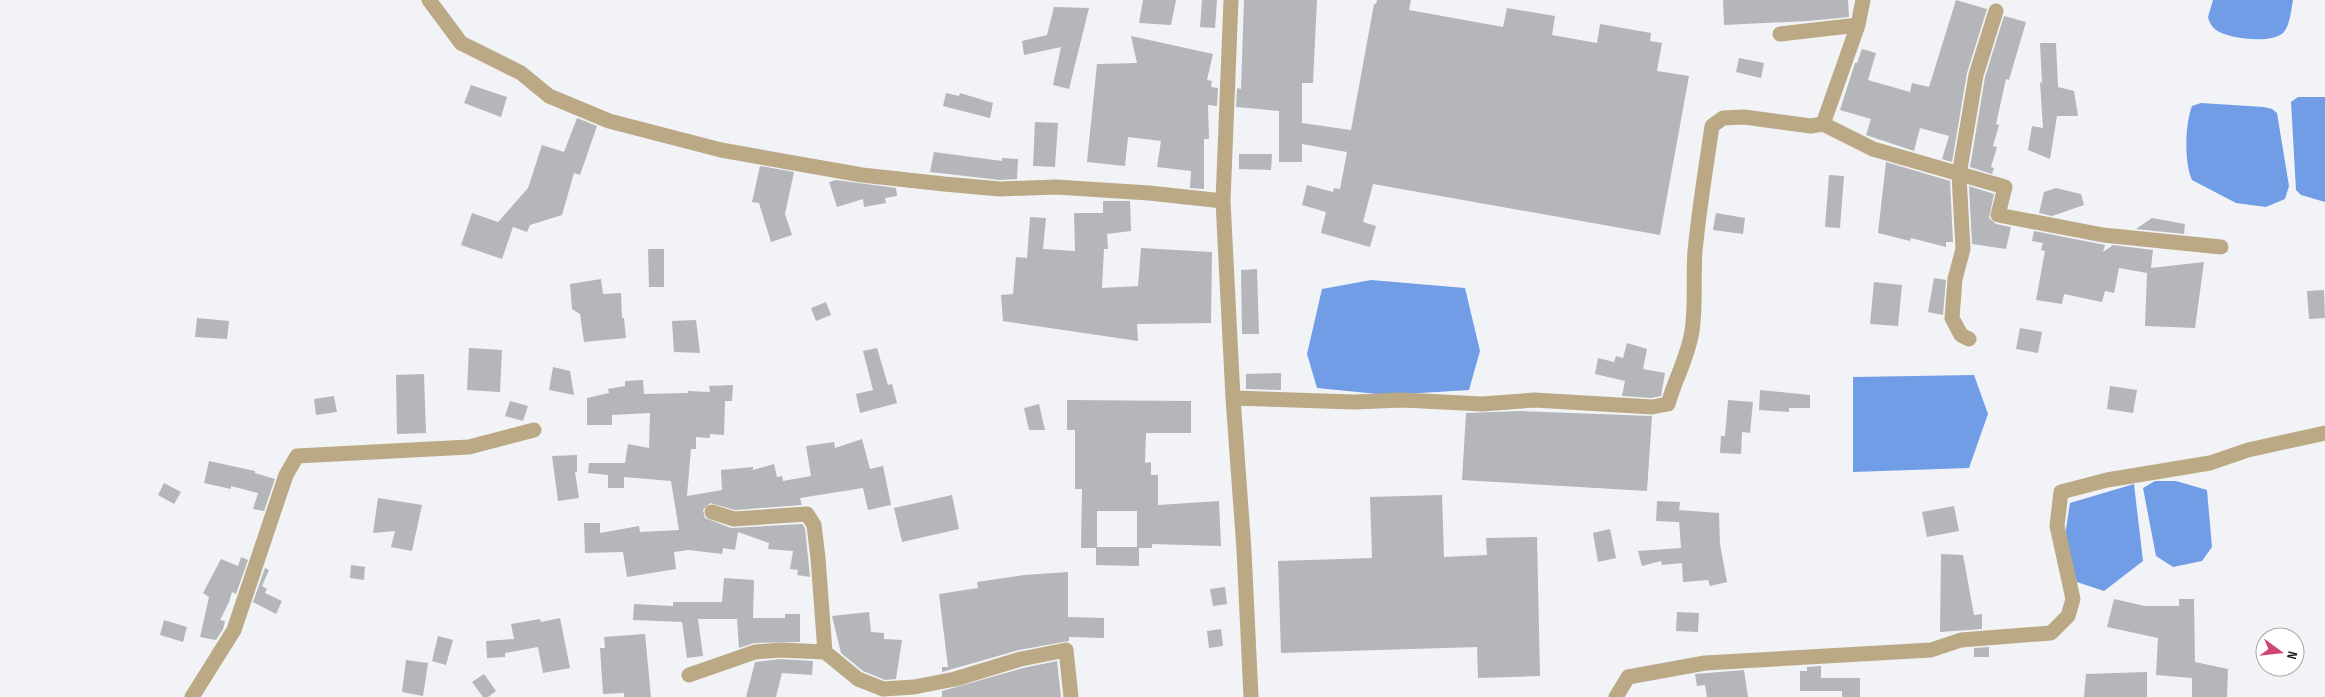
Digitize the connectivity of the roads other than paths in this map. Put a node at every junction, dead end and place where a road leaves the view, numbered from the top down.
1 (429, 0) edge
2 (1231, 0) edge
3 (1863, 0) edge
4 (1996, 11) dead end
5 (1858, 25) junction
6 (1780, 34) dead end
7 (1822, 124) junction
8 (1959, 174) junction
9 (1223, 201) junction
10 (2221, 247) dead end
11 (1969, 339) dead end
12 (1233, 398) junction
13 (534, 430) dead end
14 (2325, 434) edge
15 (712, 512) dead end
16 (825, 652) junction
17 (689, 676) dead end
18 (192, 697) edge
19 (1072, 697) edge
20 (1251, 697) edge
21 (1616, 697) edge

1 - 9 street
2 - 9 street
3 - 5 street
4 - 8 street
5 - 6 street
5 - 7 street
7 - 8 street
7 - 12 street
8 - 10 street
8 - 11 street
9 - 12 street
12 - 20 street
13 - 18 street
14 - 21 street
15 - 16 street
16 - 17 street
16 - 19 street

